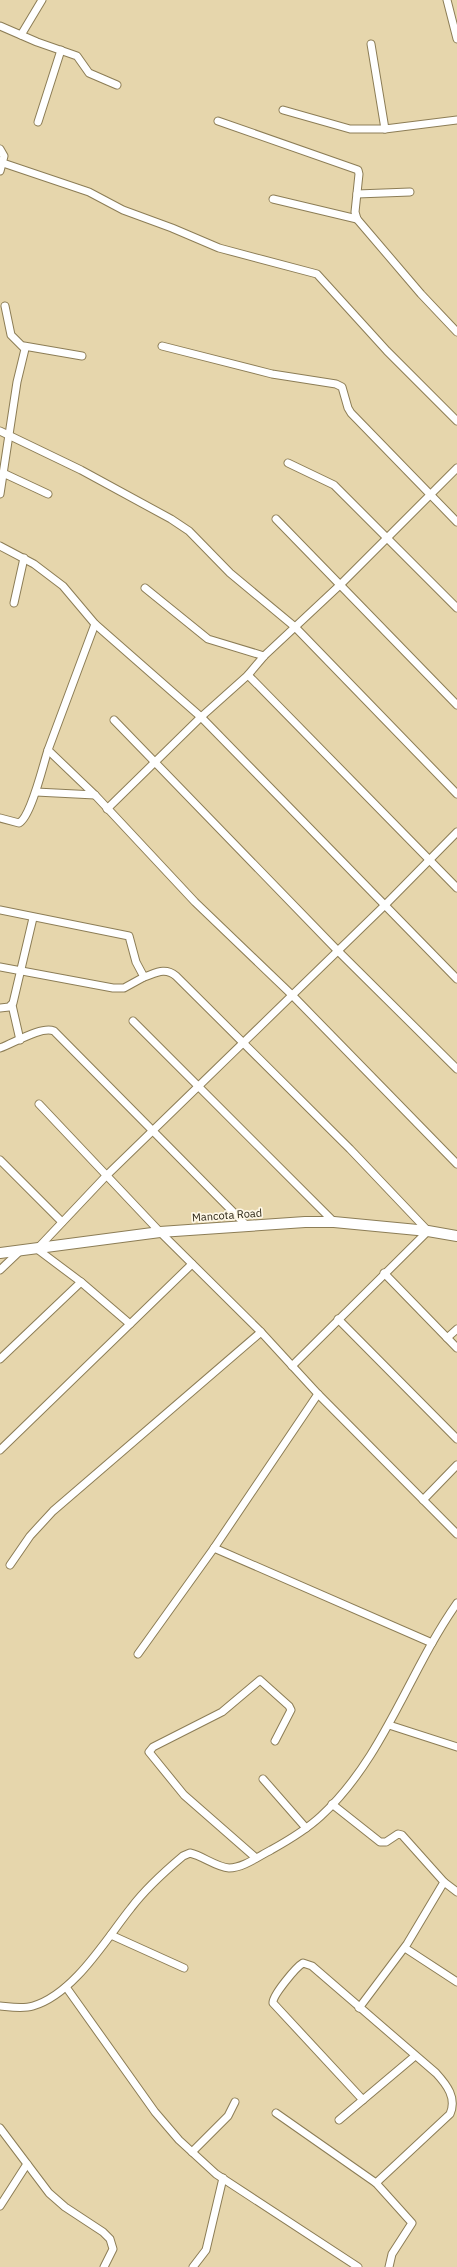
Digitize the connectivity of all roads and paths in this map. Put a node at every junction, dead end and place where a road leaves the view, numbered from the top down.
1 (42, 0) edge
2 (447, 0) edge
3 (0, 26) edge
4 (21, 36) junction
5 (457, 39) edge
6 (371, 44) dead end
7 (62, 50) junction
8 (117, 85) dead end
9 (283, 110) dead end
10 (457, 120) edge
11 (218, 121) dead end
12 (38, 122) dead end
13 (385, 129) junction
14 (0, 149) edge
15 (3, 163) junction
16 (0, 171) edge
17 (410, 192) dead end
18 (357, 194) junction
19 (273, 199) dead end
20 (357, 219) junction
21 (4, 306) dead end
22 (457, 332) edge
23 (24, 346) junction
24 (162, 346) dead end
25 (82, 356) dead end
26 (457, 421) edge
27 (0, 431) edge
28 (10, 435) junction
29 (288, 463) dead end
30 (457, 468) edge
31 (4, 472) junction
32 (0, 494) edge
33 (48, 494) dead end
34 (431, 495) junction
35 (276, 519) dead end
36 (457, 522) edge
37 (388, 537) junction
38 (0, 546) edge
39 (24, 558) junction
40 (341, 584) junction
41 (145, 588) dead end
42 (14, 603) dead end
43 (457, 608) edge
44 (95, 624) junction
45 (295, 626) junction
46 (264, 656) junction
47 (248, 675) junction
48 (457, 704) edge
49 (201, 717) junction
50 (114, 720) dead end
51 (48, 750) junction
52 (156, 763) junction
53 (36, 792) junction
54 (457, 794) edge
55 (94, 795) junction
56 (107, 809) junction
57 (0, 818) edge
58 (457, 832) edge
59 (429, 861) junction
60 (457, 888) edge
61 (384, 906) junction
62 (0, 910) edge
63 (33, 918) junction
64 (337, 950) junction
65 (0, 967) edge
66 (22, 972) junction
67 (144, 977) junction
68 (457, 979) edge
69 (292, 995) junction
70 (12, 1005) junction
71 (0, 1008) edge
72 (134, 1021) dead end
73 (20, 1040) junction
74 (244, 1042) junction
75 (0, 1048) edge
76 (457, 1069) edge
77 (199, 1084) junction
78 (39, 1104) dead end
79 (154, 1131) junction
80 (0, 1160) edge
81 (457, 1164) edge
82 (106, 1176) junction
83 (62, 1222) junction
84 (334, 1222) junction
85 (247, 1226) junction
86 (428, 1231) junction
87 (160, 1232) junction
88 (457, 1236) edge
89 (36, 1249) junction
90 (20, 1251) junction
91 (1, 1252) edge
92 (192, 1264) junction
93 (0, 1270) edge
94 (384, 1273) junction
95 (81, 1282) junction
96 (338, 1319) junction
97 (130, 1324) junction
98 (457, 1329) edge
99 (261, 1332) junction
100 (447, 1338) junction
101 (457, 1348) edge
102 (0, 1359) edge
103 (292, 1366) junction
104 (318, 1394) junction
105 (457, 1439) edge
106 (2, 1445) edge
107 (457, 1465) edge
108 (423, 1500) junction
109 (457, 1534) edge
110 (214, 1548) junction
111 (10, 1565) dead end
112 (457, 1603) edge
113 (432, 1643) junction
114 (138, 1654) dead end
115 (389, 1725) junction
116 (275, 1741) dead end
117 (457, 1747) edge
118 (263, 1779) dead end
119 (332, 1804) junction
120 (306, 1828) junction
121 (256, 1858) junction
122 (444, 1882) junction
123 (457, 1892) edge
124 (111, 1935) junction
125 (405, 1948) junction
126 (184, 1968) dead end
127 (457, 1982) edge
128 (66, 1987) junction
129 (0, 2006) edge
130 (359, 2008) junction
131 (415, 2056) junction
132 (362, 2100) junction
133 (235, 2102) dead end
134 (276, 2113) dead end
135 (339, 2120) dead end
136 (0, 2128) edge
137 (192, 2152) junction
138 (27, 2164) junction
139 (223, 2178) junction
140 (376, 2183) junction
141 (0, 2206) edge
142 (104, 2267) edge
143 (193, 2267) edge
144 (358, 2267) edge
145 (389, 2267) edge

1 - 4 street
2 - 5 street
3 - 4 street
4 - 7 street
6 - 13 street
7 - 8 street
7 - 12 street
9 - 13 street
10 - 13 street
11 - 18 street
14 - 15 street
15 - 16 street
15 - 26 street
17 - 18 street
18 - 20 street
19 - 20 street
20 - 22 street
21 - 23 street
23 - 25 street
23 - 28 street
24 - 34 street
27 - 28 street
28 - 31 street
28 - 45 street
29 - 37 street
30 - 34 street
31 - 32 street
31 - 33 street
34 - 36 street
34 - 37 street
35 - 40 street
37 - 40 street
37 - 43 street
38 - 39 street
39 - 42 street
39 - 44 street
40 - 45 street
40 - 48 street
41 - 46 street
44 - 49 street
44 - 51 street
45 - 46 street
45 - 54 street
46 - 47 street
47 - 49 street
47 - 59 street
49 - 52 street
49 - 61 street
50 - 52 street
51 - 53 street
51 - 55 street
52 - 56 street
52 - 64 street
53 - 55 street
53 - 57 street
55 - 56 street
56 - 69 street
58 - 59 street
59 - 60 street
59 - 61 street
61 - 64 street
61 - 68 street
62 - 63 street
63 - 66 street
63 - 67 street
64 - 69 street
64 - 76 street
65 - 66 street
66 - 67 street
66 - 70 street
67 - 74 street
69 - 74 street
69 - 81 street
70 - 71 street
70 - 73 street
72 - 77 street
73 - 75 street
73 - 79 street
74 - 77 street
74 - 86 street
77 - 79 street
77 - 84 street
78 - 82 street
79 - 82 street
79 - 85 street
80 - 83 street
82 - 83 street
82 - 87 street
83 - 89 street
84 - 85 main road, Mancota Road
84 - 86 main road, Mancota Road
85 - 87 main road, Mancota Road
86 - 88 main road, Mancota Road
86 - 94 street
87 - 89 main road, Mancota Road
87 - 92 street
89 - 90 main road, Mancota Road
89 - 95 street
90 - 91 main road, Mancota Road
90 - 93 street
92 - 97 street
92 - 99 street
94 - 96 street
94 - 100 street
95 - 97 street
95 - 102 street
96 - 103 street
96 - 105 street
97 - 106 street
98 - 100 street
99 - 103 street
99 - 111 street
100 - 101 street
103 - 104 street
104 - 108 street
104 - 110 street
107 - 108 street
108 - 109 street
110 - 113 street
110 - 114 street
112 - 113 street
113 - 115 street
115 - 117 street
115 - 119 street
116 - 121 street
118 - 120 street
119 - 120 street
119 - 122 street
120 - 121 street
121 - 124 street
122 - 123 street
122 - 125 street
124 - 126 street
124 - 128 street
125 - 127 street
125 - 130 street
128 - 129 street
128 - 137 street
130 - 131 street
130 - 132 street
131 - 132 street
131 - 140 street
132 - 135 street
133 - 137 street
134 - 140 street
136 - 138 street
137 - 139 street
138 - 141 street
138 - 142 street
139 - 143 street
139 - 144 street
140 - 145 street

